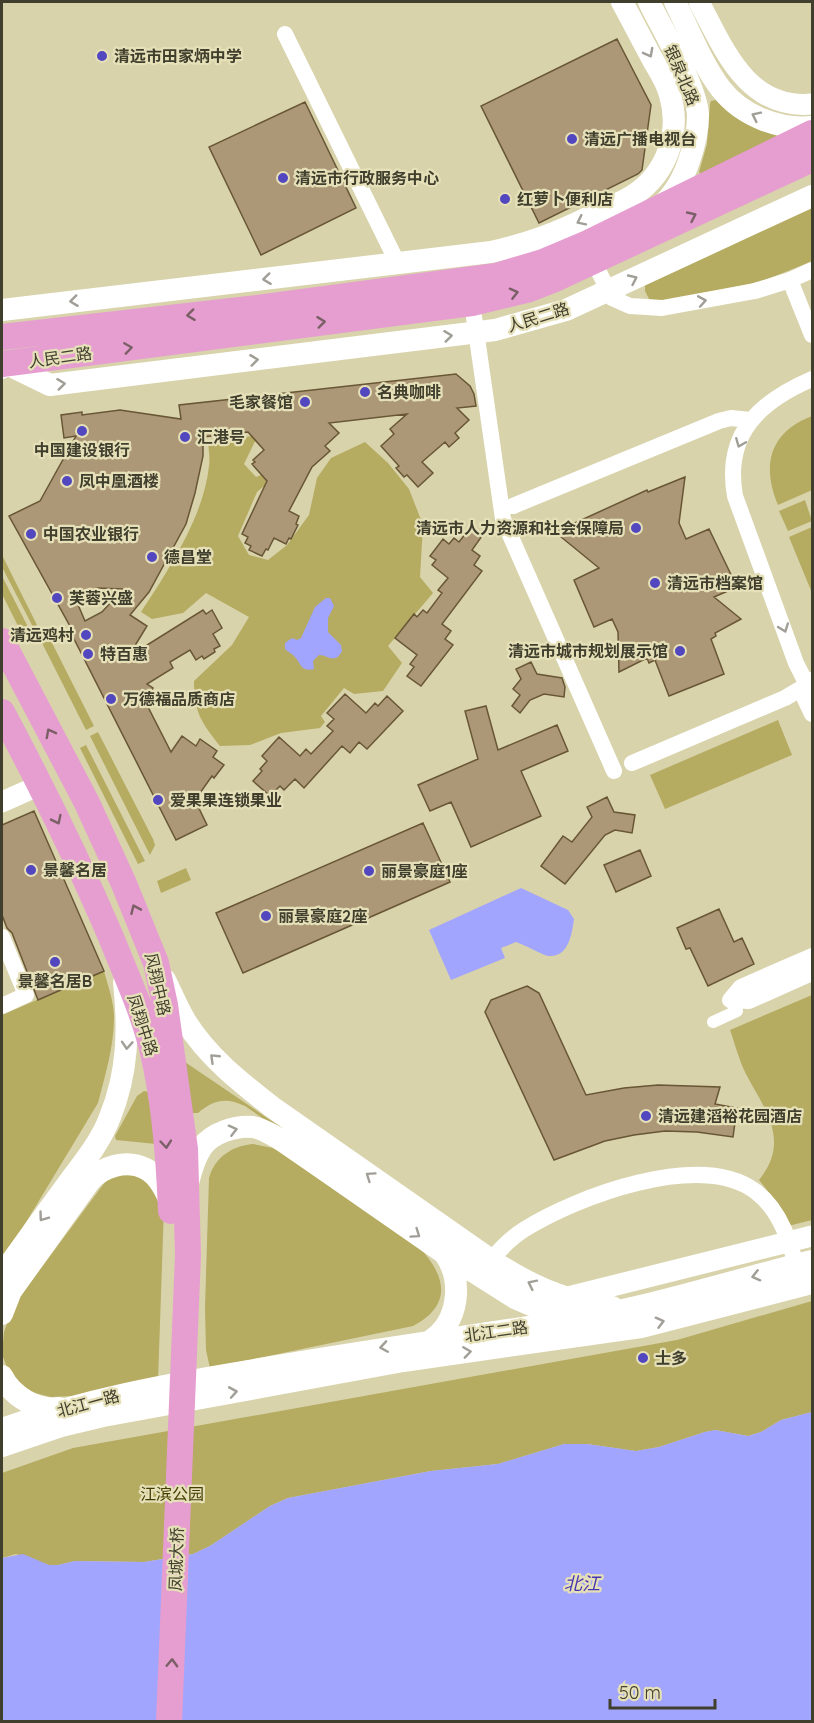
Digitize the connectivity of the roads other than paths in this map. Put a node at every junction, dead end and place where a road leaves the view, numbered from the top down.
1 (622, 2) edge
2 (649, 2) edge
3 (675, 2) edge
4 (699, 2) edge
5 (285, 34) dead end
6 (813, 104) edge
7 (813, 127) edge
8 (813, 133) edge
9 (684, 136) junction
10 (813, 159) edge
11 (813, 196) edge
12 (654, 212) junction
13 (594, 262) junction
14 (398, 264) junction
15 (811, 274) edge
16 (790, 280) junction
17 (607, 291) junction
18 (472, 303) junction
19 (2, 310) edge
20 (266, 318) junction
21 (477, 333) junction
22 (813, 335) edge
23 (2, 337) edge
24 (4, 365) edge
25 (813, 379) edge
26 (750, 420) junction
27 (513, 506) dead end
28 (2, 641) edge
29 (811, 683) edge
30 (2, 712) edge
31 (813, 714) edge
32 (632, 764) dead end
33 (614, 771) dead end
34 (40, 785) junction
35 (2, 802) edge
36 (2, 939) edge
37 (813, 956) edge
38 (156, 963) junction
39 (123, 966) junction
40 (813, 973) edge
41 (730, 1000) junction
42 (2, 1006) edge
43 (713, 1022) dead end
44 (179, 1196) junction
45 (813, 1236) edge
46 (790, 1242) junction
47 (444, 1253) junction
48 (491, 1260) junction
49 (806, 1274) edge
50 (2, 1275) edge
51 (568, 1297) junction
52 (629, 1308) junction
53 (2, 1314) edge
54 (568, 1321) junction
55 (602, 1332) junction
56 (430, 1341) junction
57 (175, 1378) junction
58 (5, 1385) edge
59 (75, 1405) junction
60 (2, 1429) edge
61 (2, 1446) edge
62 (152, 1722) edge
63 (169, 1722) edge

1 -> 9 main road, 银泉北路
2 - 9 main road, 银泉北路
7 -> 3 main road, 银泉北路
4 - 6 street
5 - 14 street
8 - 12 main road, 人民二路
9 - 12 main road, 银泉北路
9 -> 14 main road, 银泉北路
13 -> 10 main road, 人民二路
17 -> 11 main road, 人民二路
12 - 20 main road, 人民二路
13 - 17 street
18 -> 13 main road, 人民二路
14 -> 19 main road
15 - 16 street
17 -> 16 street
16 - 22 street
17 - 21 main road, 人民二路
20 -> 18 main road, 人民二路
18 - 21 street
20 -> 23 main road, 人民二路
24 -> 20 main road, 人民二路
24 -> 21 main road, 人民二路
21 - 33 street
25 - 26 street
26 - 27 street
26 -> 29 street
38 -> 28 main road, 风翔中路
29 - 31 street
29 - 32 street
30 - 34 main road, 凤翔中路
34 - 35 street
34 -> 39 main road, 凤翔中路
36 - 42 street
37 - 41 street
38 - 44 main road, 风翔中路
48 -> 38 main road
39 -> 44 main road, 凤翔中路
39 -> 50 main road
40 - 41 street
41 - 43 street
44 -> 47 main road
44 - 53 main road
44 - 57 main road, 风翔中路
45 - 46 street
46 - 48 street
46 - 49 street
46 - 51 street
47 - 54 main road
47 - 56 main road
51 -> 48 main road
49 -> 52 main road, 北江二路
55 -> 49 main road, 北江二路
51 - 52 main road
52 - 54 main road, 北江二路
54 - 55 main road
54 - 56 main road, 北江二路
57 -> 55 main road, 北江二路
56 -> 57 main road, 北江二路
57 - 59 main road, 北江一路
57 - 61 main road, 北江一路
57 - 62 main road, 凤城大桥
63 -> 57 main road, 凤城大桥
58 - 59 main road
59 - 60 main road, 北江一路

